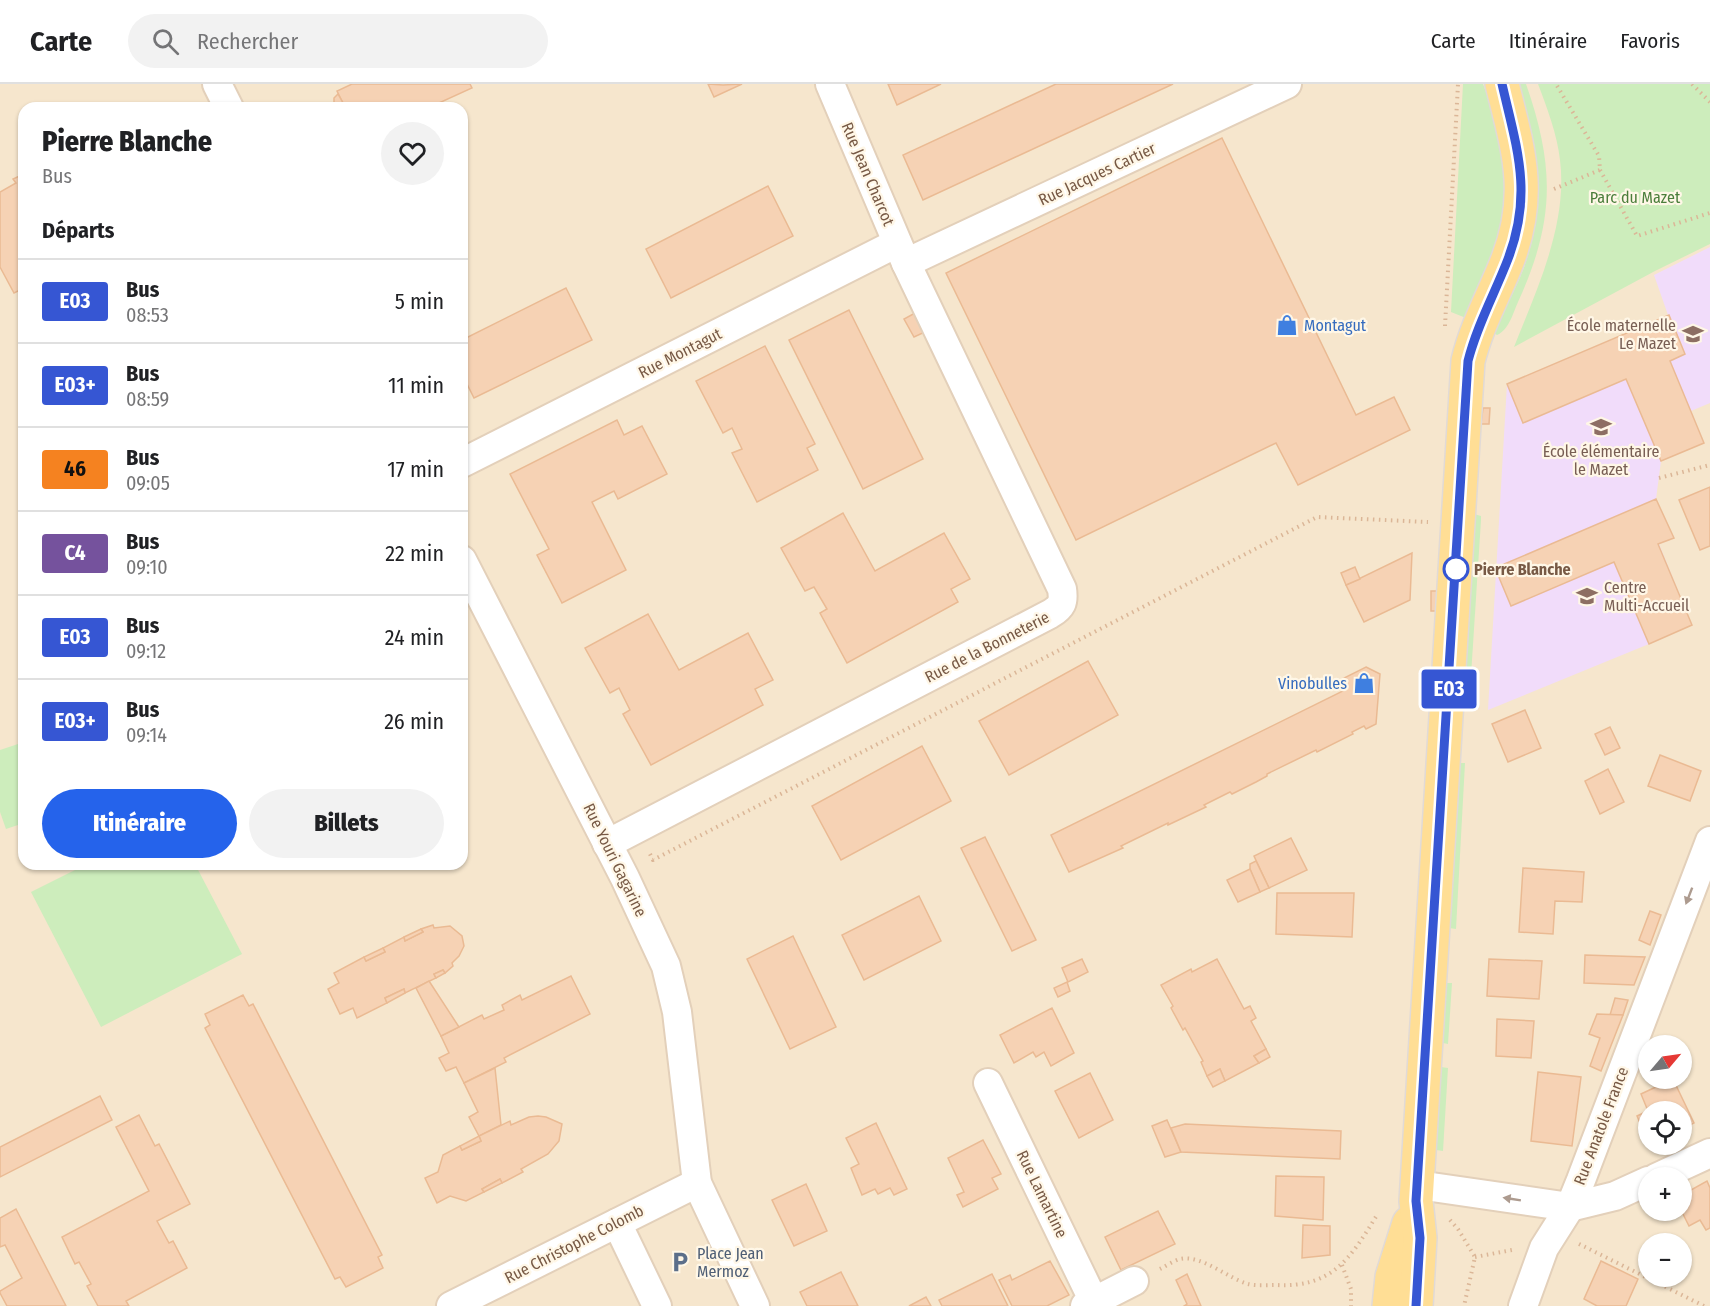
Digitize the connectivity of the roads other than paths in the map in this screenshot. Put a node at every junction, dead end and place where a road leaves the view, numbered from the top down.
1 (217, 84) edge
2 (830, 84) edge
3 (1287, 84) edge
4 (1502, 84) edge
5 (225, 102) edge
6 (902, 253) junction
7 (468, 460) edge
8 (468, 572) edge
9 (1710, 841) edge
10 (607, 844) junction
11 (988, 1083) dead end
12 (1710, 1153) edge
13 (1680, 1167) edge
14 (697, 1183) junction
15 (1638, 1186) edge
16 (1417, 1193) junction
17 (1570, 1207) junction
18 (617, 1223) junction
19 (1134, 1281) road end
20 (1390, 1292) edge
21 (1091, 1305) edge
22 (451, 1306) edge
23 (657, 1306) edge
24 (755, 1306) edge
25 (1377, 1306) edge
26 (1416, 1306) edge
27 (1522, 1306) edge

1 - 5 street
2 - 6 street, Rue Jean Charcot
3 - 6 street, Rue Jacques Cartier
4 - 16 main road
6 - 7 street, Rue Montagut
6 - 10 street, Rue de la Bonneterie
8 - 10 street, Rue Youri Gagarine
9 -> 17 street, Rue Anatole France
10 - 14 street, Rue Youri Gagarine
11 - 21 street, Rue Lamartine
12 - 13 street
14 - 18 street, Rue Christophe Colomb
14 - 24 street, Rue Youri Gagarine
15 - 17 street
17 -> 16 street
16 - 20 main road
16 - 26 main road
17 - 27 street, Rue Anatole France
18 - 22 street, Rue Christophe Colomb
18 - 23 street
19 - 21 street
20 - 25 street

